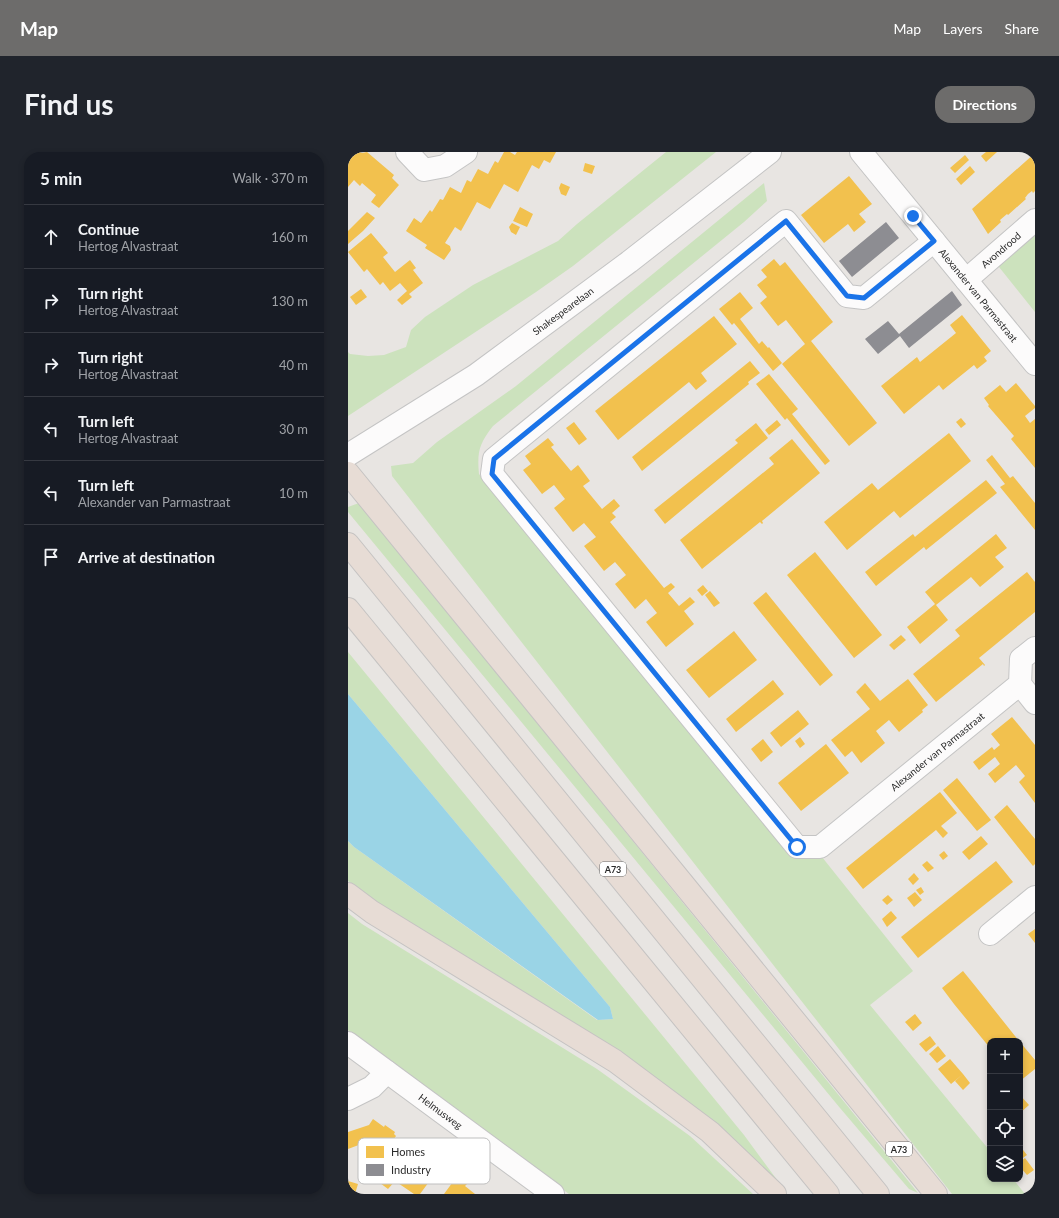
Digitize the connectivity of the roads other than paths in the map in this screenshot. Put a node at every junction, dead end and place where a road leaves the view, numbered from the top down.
1 (407, 152) edge
2 (466, 152) edge
3 (769, 152) edge
4 (861, 152) edge
5 (1035, 220) edge
6 (934, 241) junction
7 (966, 280) junction
8 (1035, 364) edge
9 (348, 454) edge
10 (348, 473) edge
11 (348, 544) edge
12 (348, 609) edge
13 (1035, 648) edge
14 (1020, 684) junction
15 (1035, 703) edge
16 (348, 894) edge
17 (1035, 897) edge
18 (990, 934) dead end
19 (348, 1043) edge
20 (387, 1072) junction
21 (348, 1099) edge
22 (477, 1138) edge
23 (490, 1148) edge
24 (553, 1194) edge
25 (775, 1194) edge
26 (828, 1194) edge
27 (878, 1194) edge
28 (936, 1194) edge

1 - 2 street
3 - 9 street, Shakespearelaan
4 - 6 street, Alexander van Parmastraat
5 - 7 street, Avondrood
6 - 7 street, Alexander van Parmastraat
6 - 14 street, Alexander van Parmastraat
7 - 8 street, Alexander van Parmastraat
10 - 28 highway, A73
11 - 27 highway, A73
12 - 26 highway
13 - 14 street
14 - 15 street
16 - 25 highway
17 - 18 street
19 - 20 street, Helmusweg
20 - 21 street
20 - 22 street, Helmusweg
23 - 24 street, Helmusweg

